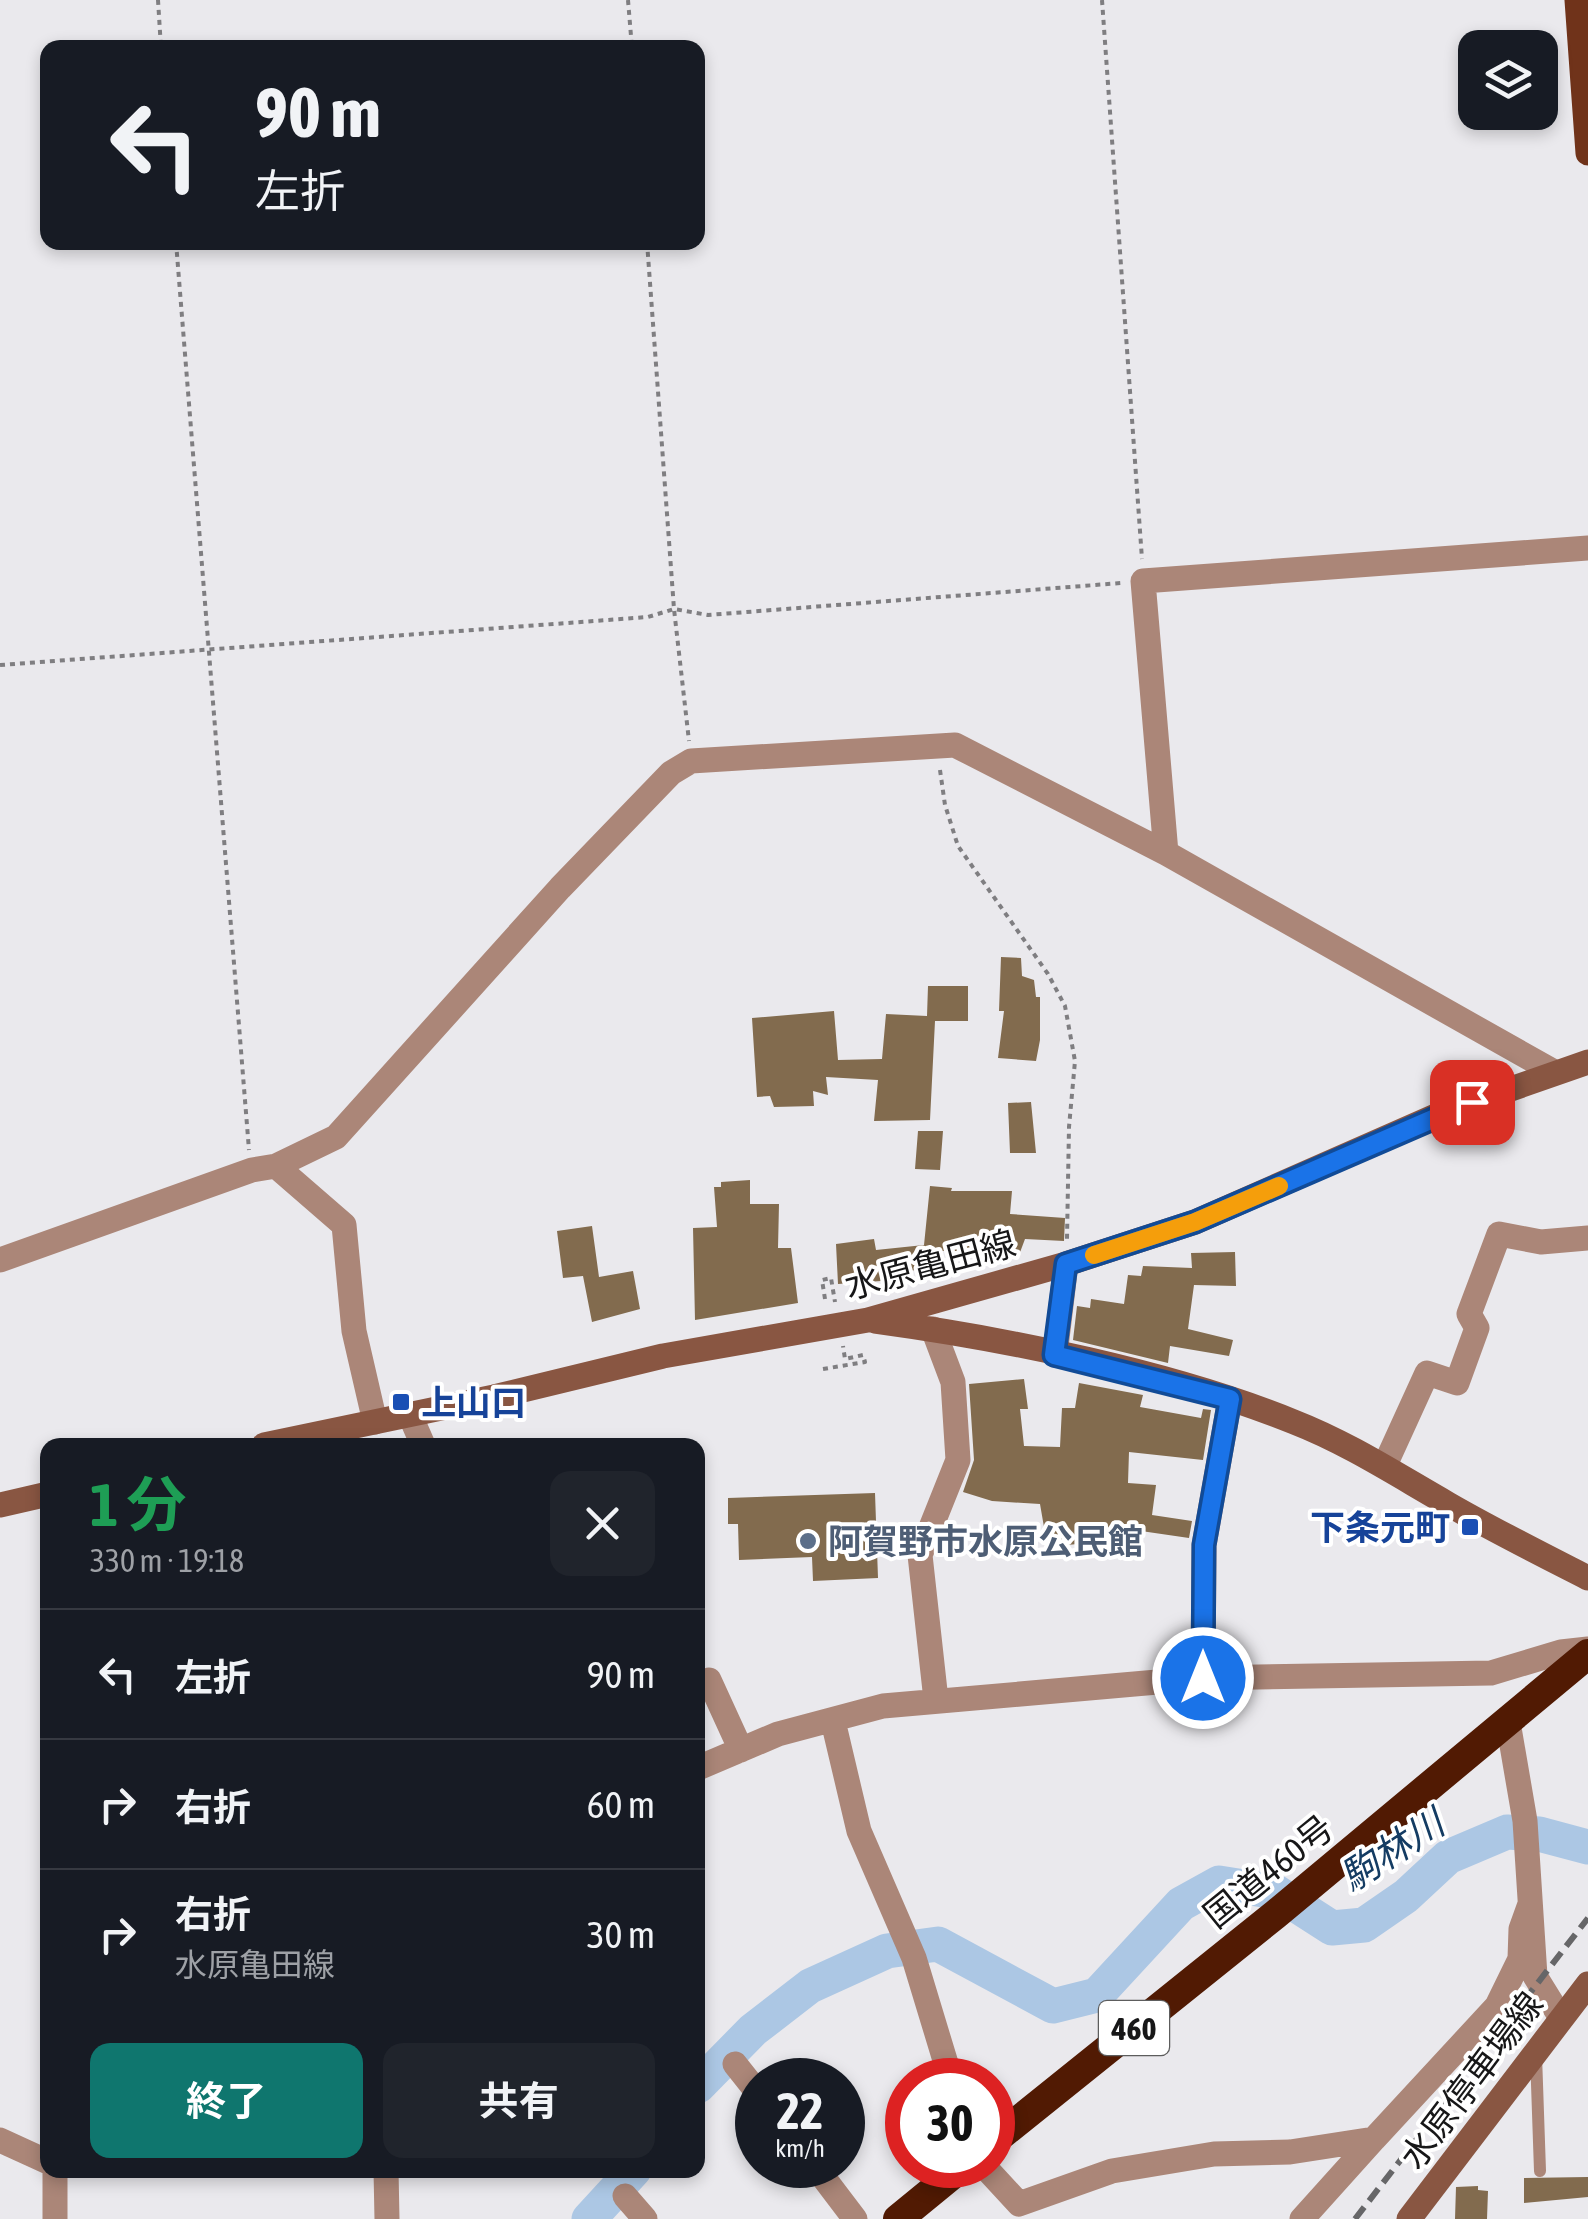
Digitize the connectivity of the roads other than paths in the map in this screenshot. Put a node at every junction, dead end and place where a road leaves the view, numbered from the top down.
1 (1576, 0) edge
2 (1583, 28) edge
3 (1588, 153) edge
4 (1588, 548) edge
5 (1166, 853) junction
6 (1588, 1062) edge
7 (1554, 1072) junction
8 (264, 1168) junction
9 (1588, 1238) edge
10 (0, 1260) edge
11 (1066, 1264) junction
12 (868, 1320) junction
13 (933, 1329) junction
14 (1054, 1355) junction
15 (1230, 1399) junction
16 (410, 1414) junction
17 (375, 1422) junction
18 (298, 1438) edge
19 (420, 1438) edge
20 (1385, 1466) junction
21 (40, 1496) edge
22 (0, 1505) edge
23 (1588, 1578) edge
24 (1588, 1652) edge
25 (1203, 1678) junction
26 (710, 1680) dead end
27 (936, 1700) junction
28 (833, 1720) junction
29 (1508, 1722) junction
30 (741, 1750) junction
31 (705, 1765) edge
32 (1530, 1904) junction
33 (1588, 1984) edge
34 (1560, 2018) junction
35 (1536, 2053) junction
36 (944, 2058) edge
37 (1015, 2124) edge
38 (1374, 2139) junction
39 (0, 2140) edge
40 (40, 2158) edge
41 (1540, 2171) dead end
42 (56, 2178) edge
43 (386, 2178) edge
44 (831, 2188) edge
45 (936, 2188) edge
46 (1004, 2188) edge
47 (625, 2196) dead end
48 (55, 2219) edge
49 (387, 2219) edge
50 (645, 2219) edge
51 (854, 2219) edge
52 (898, 2219) edge
53 (1302, 2219) edge
54 (1410, 2219) edge

1 - 2 main road
2 - 3 main road
4 - 5 street
5 - 7 street
5 - 8 street
6 - 7 main road, 水原亀田線
7 - 11 main road, 水原亀田線
8 - 10 street
8 - 17 street
9 - 20 street
11 - 12 main road, 水原亀田線
11 - 14 street
12 - 13 main road
12 - 16 main road, 水原亀田線
13 - 14 main road
13 - 27 street
14 - 15 main road
15 - 20 main road
15 - 25 street
16 - 17 main road, 水原亀田線
16 - 19 street
17 - 18 main road, 水原亀田線
20 - 23 main road
21 - 22 main road
24 - 25 street
24 - 29 highway, 国道460号 / 460
25 - 27 street
26 - 30 street
27 - 28 street
28 - 30 street
28 - 36 street
29 - 32 street
29 - 37 highway, 国道460号 / 460
30 - 31 street
32 - 34 street
32 - 38 street
33 - 34 main road, 水原停車場線
34 - 35 main road, 水原停車場線
35 - 41 lane
35 - 54 main road, 水原停車場線
38 - 46 street
38 - 53 street
39 - 40 street
42 - 48 street
43 - 49 street
44 - 51 street
45 - 52 highway
47 - 50 street

